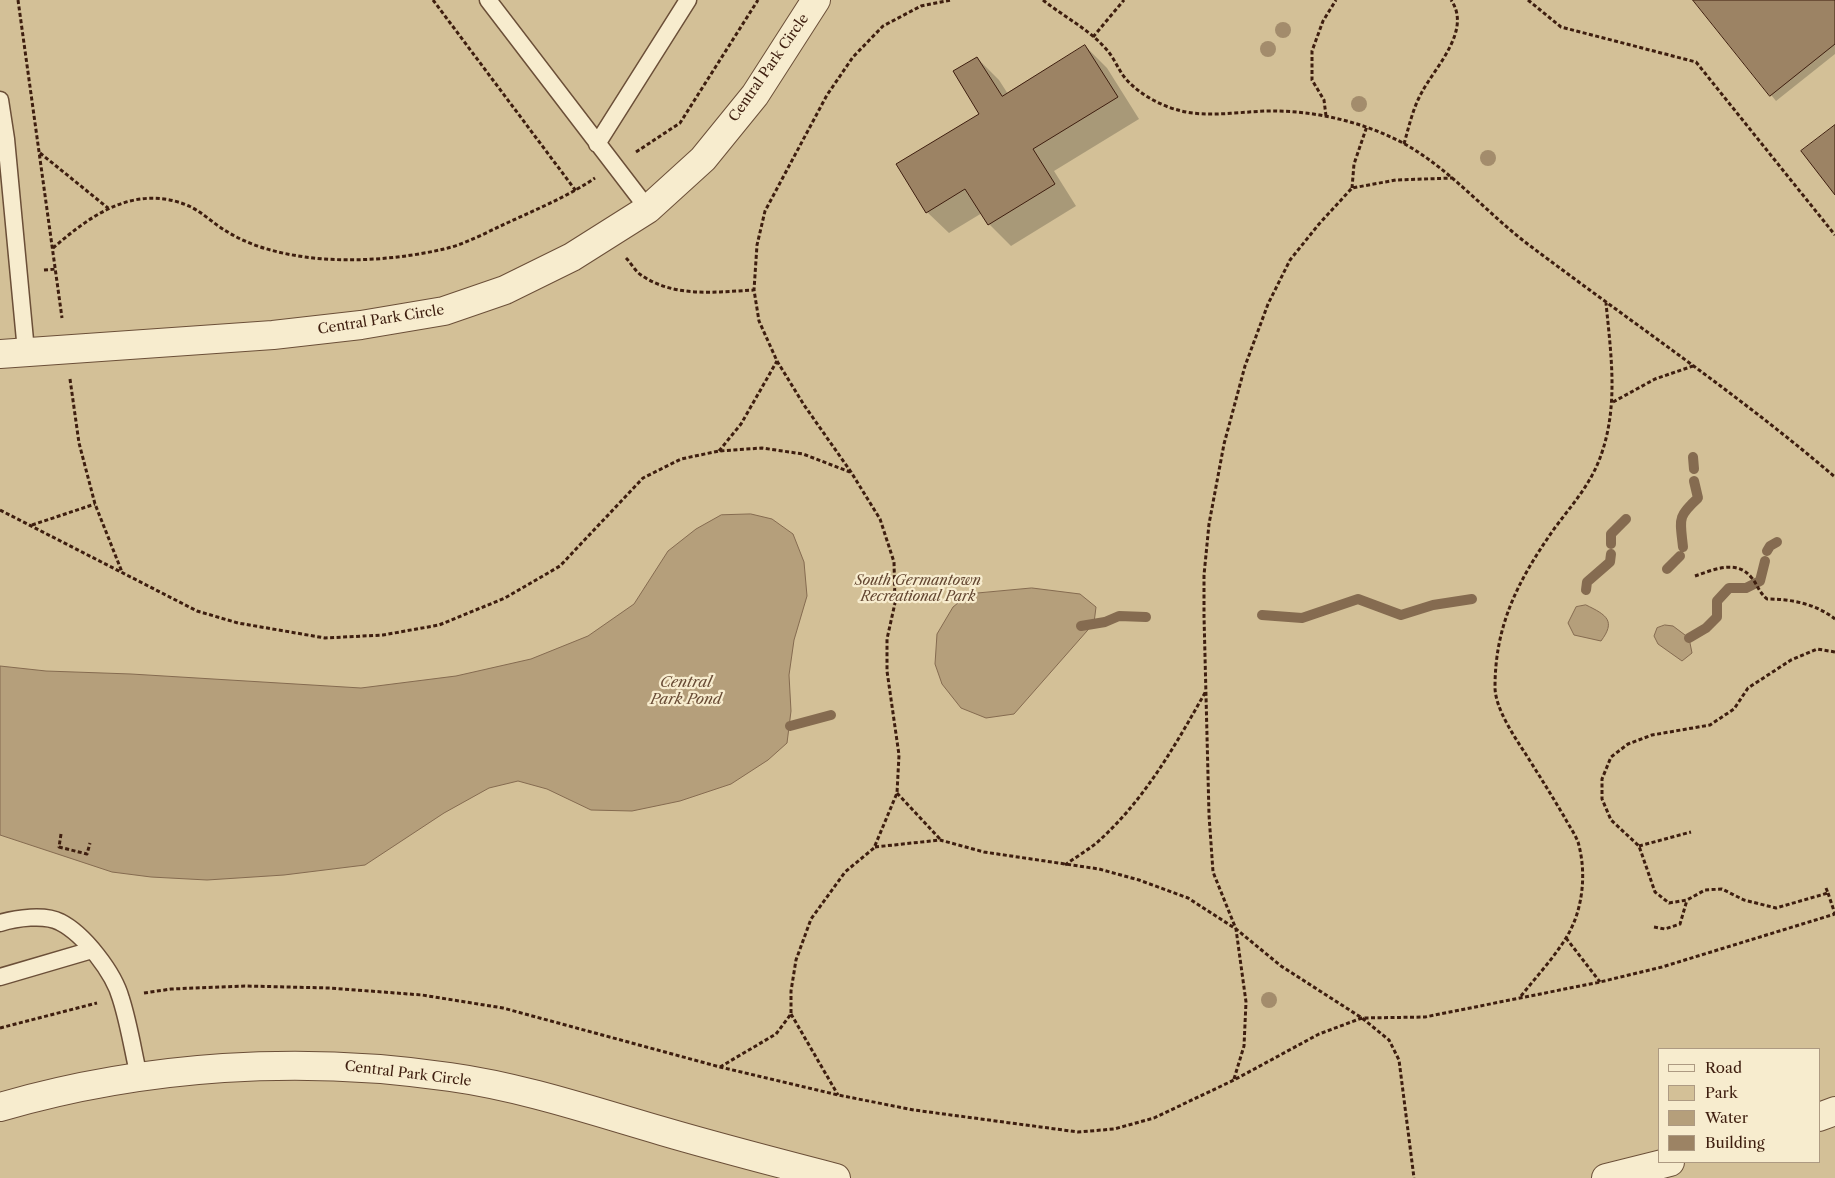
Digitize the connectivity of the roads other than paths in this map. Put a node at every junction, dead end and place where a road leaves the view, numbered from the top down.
1 (488, 0) edge
2 (688, 0) edge
3 (816, 0) edge
4 (0, 100) edge
5 (598, 144) junction
6 (648, 209) junction
7 (13, 353) edge
8 (0, 922) edge
9 (92, 950) junction
10 (0, 977) edge
11 (139, 1077) junction
12 (0, 1108) edge
13 (1835, 1111) edge
14 (1820, 1117) edge
15 (1666, 1163) edge
16 (836, 1178) edge
17 (1606, 1178) edge

1 - 5 lane
2 - 5 lane
3 - 6 street, Central Park Circle
4 - 7 lane
5 - 6 lane
6 - 7 street, Central Park Circle
8 - 9 lane
9 - 10 lane
9 - 11 lane
11 - 12 street, Central Park Circle
11 - 16 street, Central Park Circle
13 - 14 street
15 - 17 street

